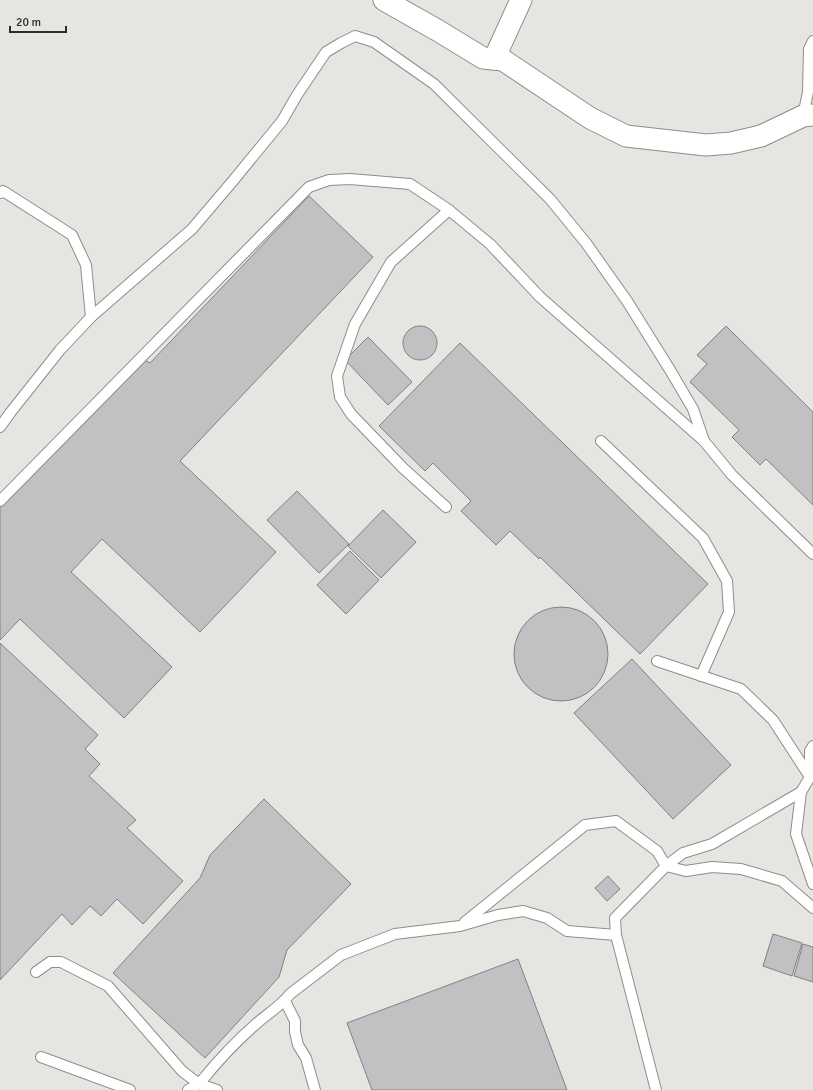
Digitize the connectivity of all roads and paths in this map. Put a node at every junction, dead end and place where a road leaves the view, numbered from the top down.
1 (384, 0) edge
2 (521, 0) edge
3 (813, 41) edge
4 (494, 59) junction
5 (808, 116) edge
6 (0, 193) edge
7 (449, 210) junction
8 (91, 317) junction
9 (0, 427) edge
10 (601, 441) dead end
11 (704, 441) junction
12 (0, 501) edge
13 (446, 507) dead end
14 (813, 554) edge
15 (657, 661) dead end
16 (702, 676) junction
17 (812, 750) edge
18 (810, 777) junction
19 (801, 792) junction
20 (666, 866) junction
21 (813, 884) edge
22 (813, 908) edge
23 (460, 926) junction
24 (616, 935) junction
25 (36, 972) dead end
26 (285, 1000) junction
27 (41, 1057) dead end
28 (199, 1084) junction
29 (130, 1090) edge
30 (188, 1090) edge
31 (217, 1090) edge
32 (315, 1090) edge
33 (656, 1090) edge

1 - 4 street
2 - 4 street
3 - 5 lane
4 - 5 street
6 - 8 lane
7 - 11 lane
7 - 12 lane
7 - 13 lane
8 - 9 lane
8 - 11 lane
10 - 16 lane
11 - 14 lane
15 - 16 lane
16 - 18 lane
17 - 18 lane
18 - 19 lane
19 - 20 lane
19 - 21 lane
20 - 22 lane
20 - 23 lane
20 - 24 lane
23 - 24 lane
23 - 26 lane
24 - 33 lane
25 - 28 lane
26 - 28 lane
26 - 32 lane
27 - 29 lane
28 - 30 lane
28 - 31 lane

